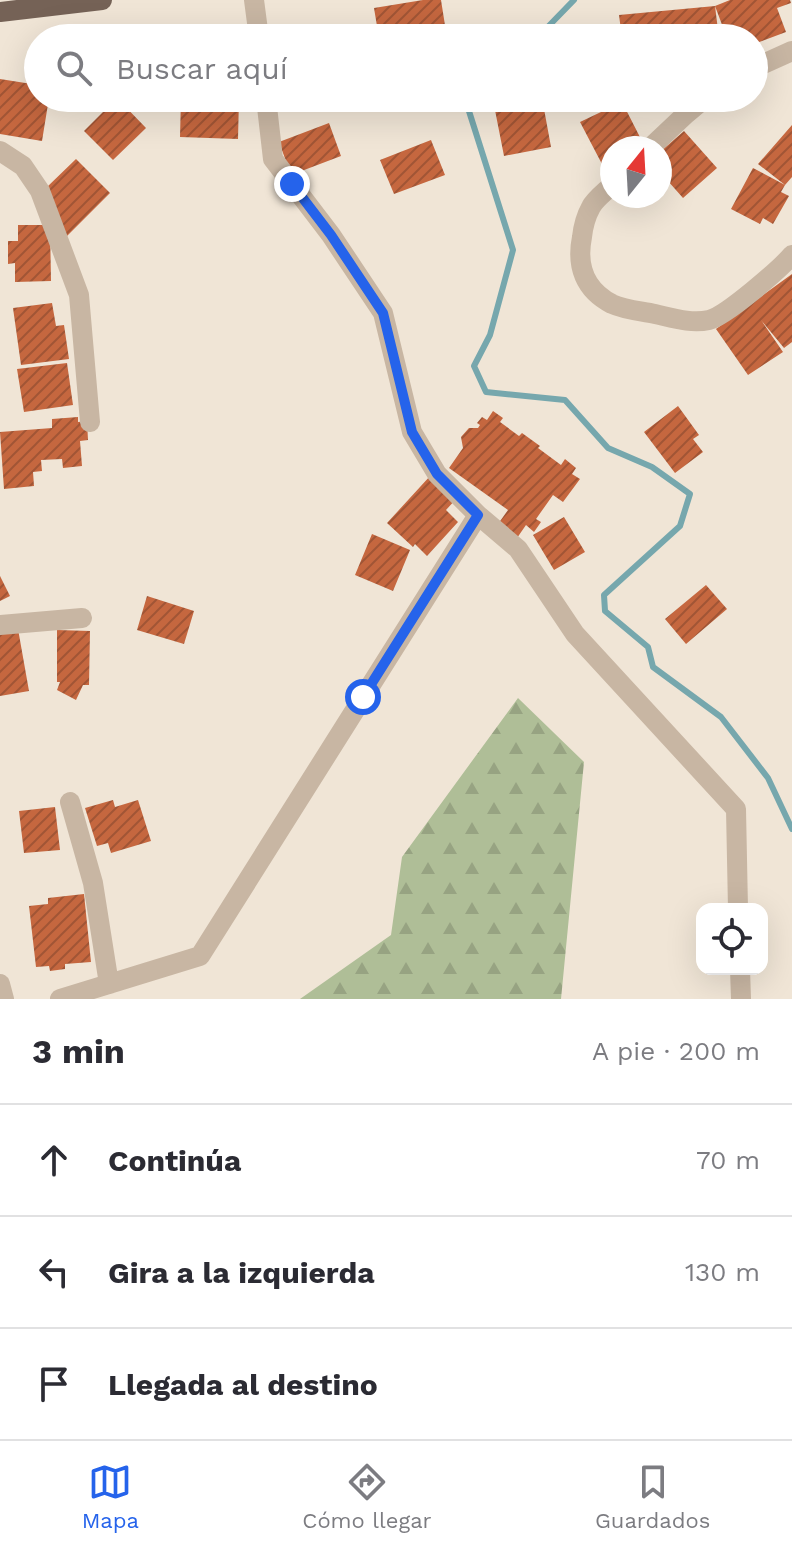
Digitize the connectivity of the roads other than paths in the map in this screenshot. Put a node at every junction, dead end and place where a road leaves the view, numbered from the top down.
1 (102, 0) edge
2 (254, 0) edge
3 (0, 12) edge
4 (257, 24) edge
5 (792, 51) edge
6 (768, 62) edge
7 (268, 112) edge
8 (688, 112) edge
9 (663, 136) edge
10 (0, 151) edge
11 (600, 198) edge
12 (792, 255) edge
13 (90, 422) dead end
14 (478, 515) junction
15 (82, 618) dead end
16 (0, 625) edge
17 (70, 802) dead end
18 (738, 903) edge
19 (740, 975) edge
20 (0, 984) edge
21 (109, 984) junction
22 (4, 999) edge
23 (60, 999) edge
24 (741, 999) edge

1 - 3 main road
2 - 4 street
5 - 6 street
7 - 14 street
8 - 9 street
10 - 13 street
11 - 12 street
14 - 18 street
14 - 21 street
15 - 16 street
17 - 21 street
19 - 24 street
20 - 22 street
21 - 23 street

